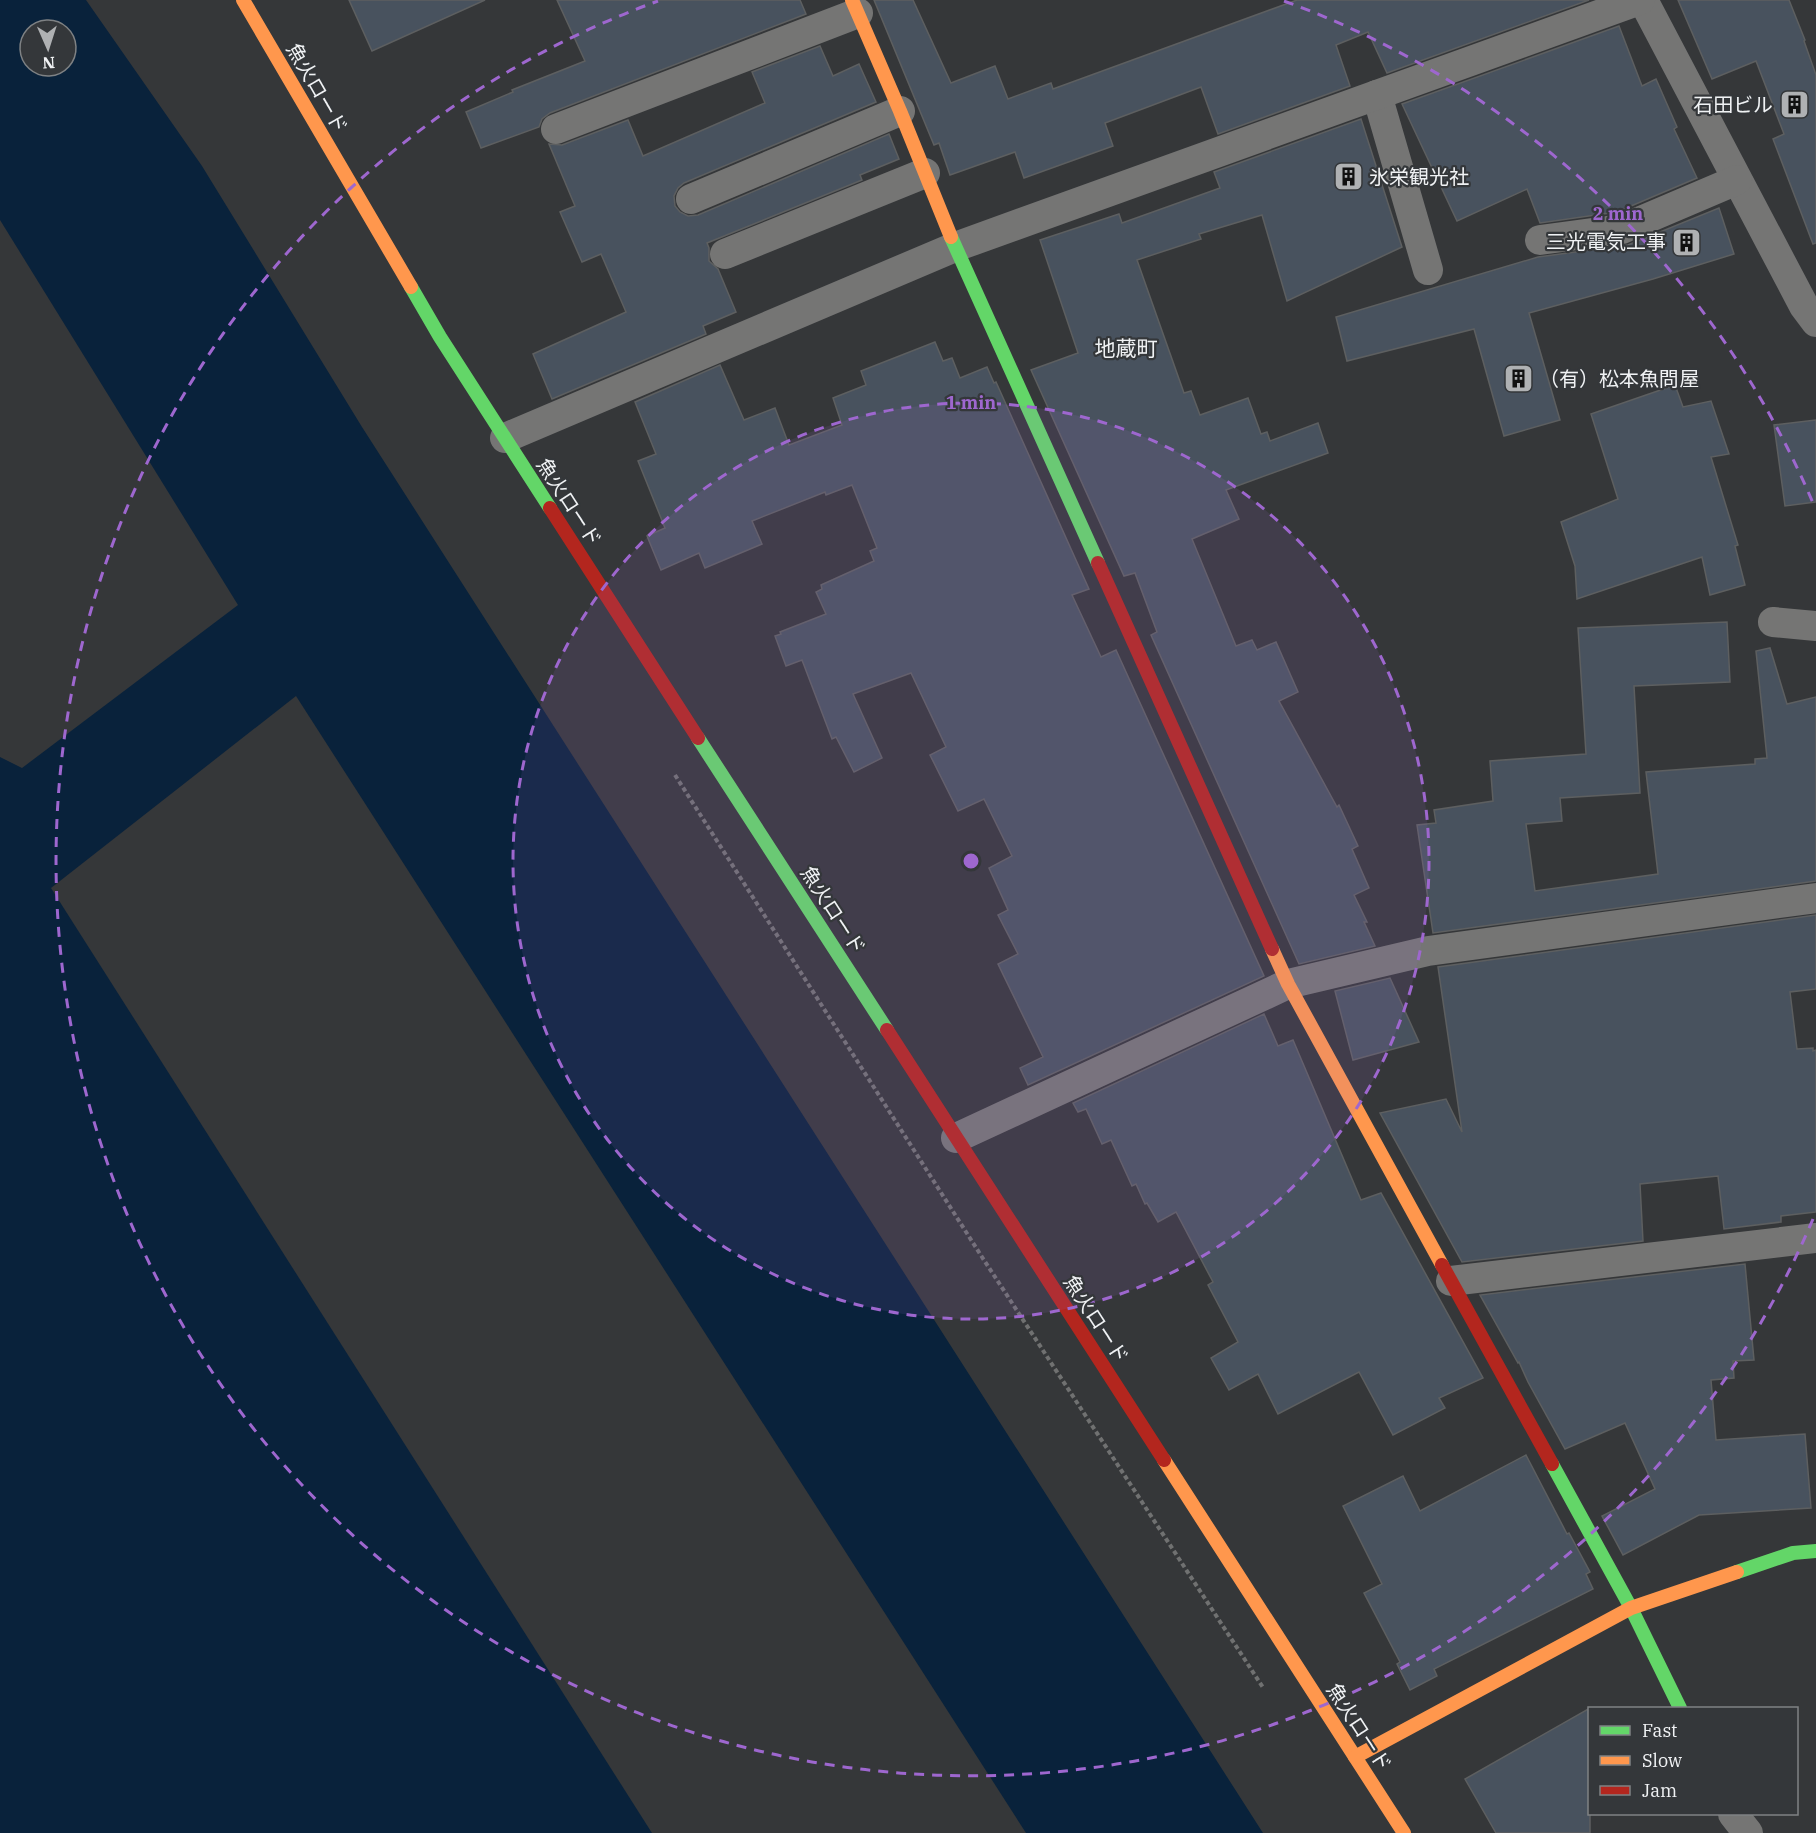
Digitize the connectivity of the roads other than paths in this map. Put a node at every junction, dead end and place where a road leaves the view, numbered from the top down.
1 (243, 0) edge
2 (1641, 0) edge
3 (855, 6) edge
4 (1377, 95) junction
5 (900, 111) junction
6 (556, 129) dead end
7 (925, 173) junction
8 (1737, 180) junction
9 (691, 199) dead end
10 (1540, 240) dead end
11 (955, 247) junction
12 (725, 254) dead end
13 (1428, 270) dead end
14 (1816, 322) edge
15 (505, 438) junction
16 (1773, 622) dead end
17 (1816, 626) edge
18 (1816, 898) edge
19 (1288, 984) junction
20 (957, 1138) junction
21 (1816, 1238) edge
22 (1451, 1281) junction
23 (1816, 1551) edge
24 (1631, 1608) junction
25 (1680, 1707) edge
26 (1355, 1757) junction
27 (1734, 1815) edge
28 (1404, 1833) edge
29 (1748, 1833) edge

1 - 15 street, 魚火ロード
2 - 4 street
2 - 8 street
3 - 5 street
3 - 6 street
4 - 11 street
4 - 13 street
5 - 7 street
5 - 9 street
7 - 11 street
7 - 12 street
8 - 10 street
8 - 14 street
11 - 15 street
11 - 19 street
15 - 20 street, 魚火ロード
16 - 17 street
18 - 19 street
19 - 20 street
19 - 22 street
20 - 26 street, 魚火ロード
21 - 22 street
22 - 24 street
23 - 24 street
24 - 25 street
24 - 26 street
26 - 28 street, 魚火ロード
27 - 29 street

